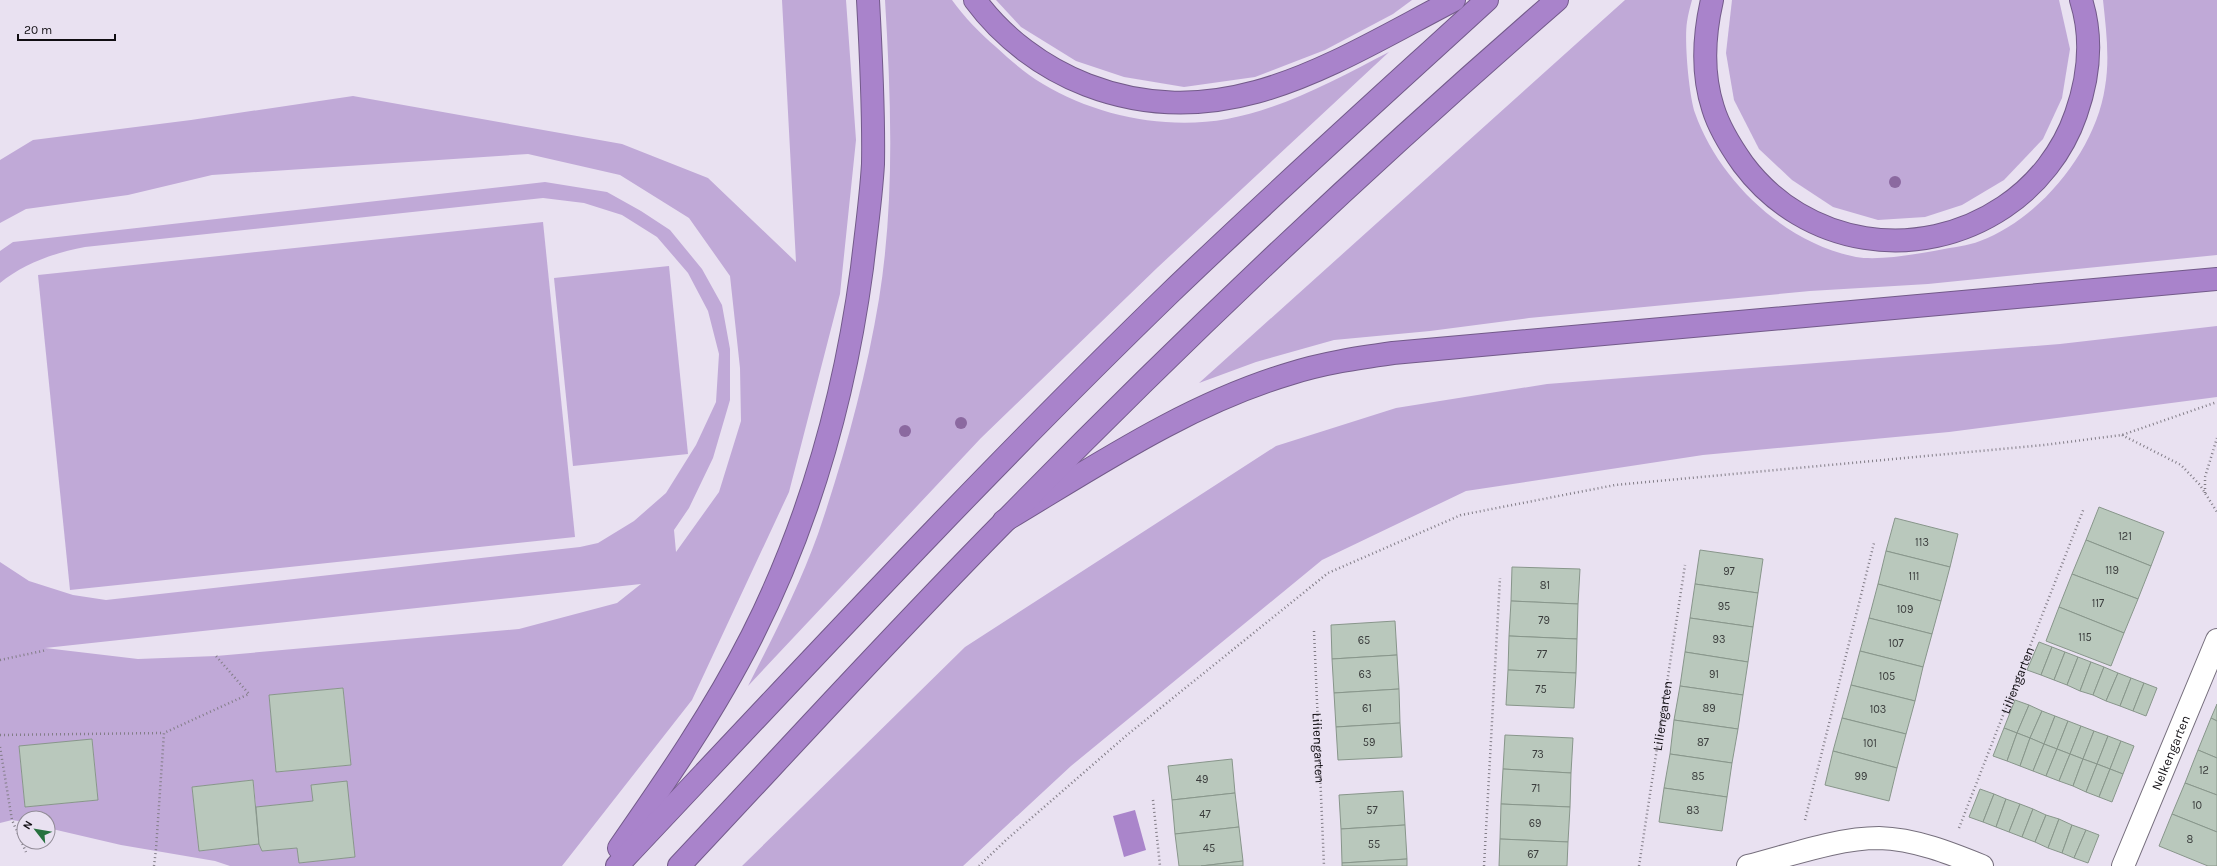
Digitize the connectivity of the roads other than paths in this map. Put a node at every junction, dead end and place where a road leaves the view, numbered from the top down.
1 (868, 0) edge
2 (975, 0) edge
3 (1454, 0) edge
4 (1487, 0) edge
5 (1558, 0) edge
6 (1712, 0) edge
7 (2081, 0) edge
8 (2217, 279) edge
9 (1004, 521) junction
10 (2217, 640) edge
11 (606, 866) edge
12 (617, 866) edge
13 (679, 866) edge
14 (1748, 866) edge
15 (1982, 866) edge
16 (2123, 866) edge

1 - 11 highway
2 - 3 highway
4 - 12 highway
5 - 9 highway
6 - 7 highway
8 - 9 highway
9 - 13 highway
10 - 16 street, Nelkengarten
14 - 15 street

